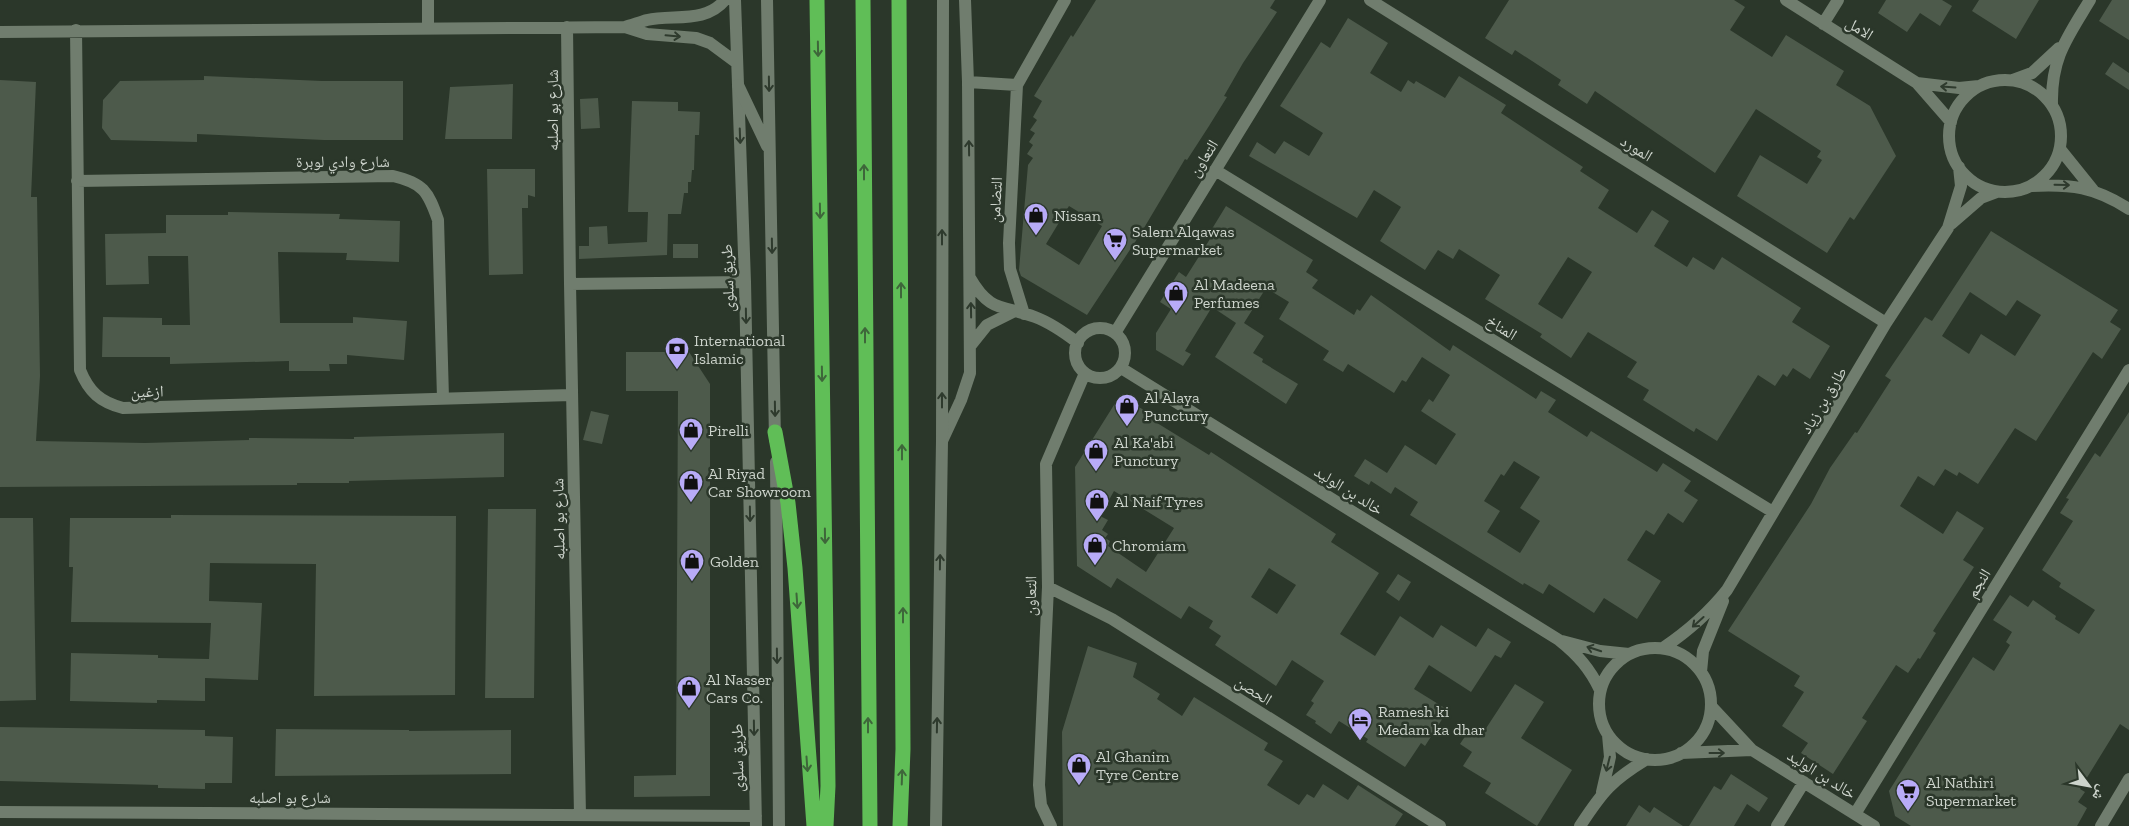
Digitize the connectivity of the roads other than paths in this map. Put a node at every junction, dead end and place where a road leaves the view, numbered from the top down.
1 (428, 0) edge
2 (725, 0) edge
3 (735, 0) edge
4 (767, 0) edge
5 (817, 0) edge
6 (863, 0) edge
7 (899, 0) edge
8 (943, 0) edge
9 (964, 0) edge
10 (1065, 0) edge
11 (1320, 0) edge
12 (1370, 0) edge
13 (1786, 0) edge
14 (1838, 0) edge
15 (2090, 0) edge
16 (1823, 24) junction
17 (567, 27) junction
18 (625, 27) junction
19 (428, 28) junction
20 (76, 30) junction
21 (0, 32) edge
22 (2064, 42) junction
23 (737, 63) junction
24 (2013, 80) junction
25 (968, 82) junction
26 (1917, 83) junction
27 (738, 85) junction
28 (1016, 85) junction
29 (1979, 86) junction
30 (2052, 104) junction
31 (1951, 122) junction
32 (2060, 149) junction
33 (770, 152) junction
34 (1959, 167) junction
35 (1215, 170) junction
36 (77, 181) junction
37 (2032, 186) junction
38 (2093, 190) junction
39 (1998, 192) junction
40 (2129, 209) edge
41 (1948, 228) junction
42 (970, 278) junction
43 (745, 282) junction
44 (570, 284) junction
45 (1018, 313) junction
46 (1886, 323) junction
47 (1115, 333) junction
48 (1078, 342) junction
49 (971, 345) junction
50 (1121, 368) junction
51 (2129, 370) edge
52 (1085, 373) junction
53 (572, 395) junction
54 (442, 398) junction
55 (775, 432) junction
56 (942, 441) junction
57 (1773, 512) junction
58 (1048, 587) junction
59 (1727, 590) junction
60 (1559, 640) junction
61 (1663, 648) junction
62 (1628, 654) junction
63 (1701, 672) junction
64 (1600, 690) junction
65 (1711, 706) junction
66 (1608, 735) junction
67 (1752, 750) junction
68 (1681, 753) junction
69 (1647, 759) junction
70 (2129, 779) edge
71 (1804, 782) junction
72 (1602, 792) junction
73 (0, 812) edge
74 (1854, 814) junction
75 (580, 815) junction
76 (756, 821) edge
77 (779, 826) edge
78 (814, 826) edge
79 (826, 826) edge
80 (870, 826) edge
81 (900, 826) edge
82 (936, 826) edge
83 (1051, 826) edge
84 (1440, 826) edge
85 (1580, 826) edge
86 (1776, 826) edge
87 (1874, 826) edge
88 (2101, 826) edge

1 - 19 street
2 - 18 street
3 - 23 street, طريق سلوى
4 -> 33 street
5 -> 79 highway
80 -> 6 highway
81 -> 7 highway
56 -> 8 street
9 - 25 street
10 - 28 street, التضامن
11 - 35 street, التعاون
12 - 46 street, المورد
13 - 16 street, الامل
14 - 16 street
15 - 22 street
16 - 26 street, الامل
17 - 18 street
17 - 19 street
17 - 44 street, شارع بو اصلبه
18 -> 23 street
19 - 20 street
20 - 21 street
20 - 36 street, ازغين
22 - 24 street
22 - 30 street
23 - 27 street, طريق سلوى
24 - 29 street
24 - 30 street
25 - 28 street
42 -> 25 street
29 -> 26 street, الامل
26 - 31 street, الامل
27 - 33 street
27 -> 43 street, طريق سلوى
28 - 45 street, التضامن
29 - 31 street
30 - 32 street
31 - 34 street
32 - 37 street
32 - 38 street
33 -> 55 street
34 - 39 street
34 - 41 street, طارق بن زياد
35 - 47 street, التعاون
35 - 57 street, المناخ
36 - 54 street, شارع وادي لوبرة
36 - 54 street, ازغين
37 -> 38 street
37 - 39 street
38 - 40 street
39 - 41 street, طارق بن زياد
41 - 46 street, طارق بن زياد
42 - 45 street
49 -> 42 street
43 - 44 street
43 -> 76 street, طريق سلوى
44 - 53 street, شارع بو اصلبه
45 - 48 street
45 - 49 street
46 - 57 street, طارق بن زياد
47 - 48 street
47 - 50 street
48 - 52 street
49 - 56 street
50 - 52 street
50 - 60 street, خالد بن الوليد
51 - 74 street, النجم
52 - 58 street, التعاون
53 - 54 street, ازغين
53 - 75 street, شارع بو اصلبه
55 -> 77 street
55 -> 78 highway
82 -> 56 street
57 - 59 street, طارق بن زياد
58 - 83 street, التعاون
58 - 84 street, الحصن
59 -> 61 street, طارق بن زياد
59 - 63 street, طارق بن زياد
62 -> 60 street, خالد بن الوليد
60 - 64 street, خالد بن الوليد
61 - 62 street
61 - 63 street
62 - 64 street
63 - 65 street
64 - 66 street
65 - 67 street, خالد بن الوليد
65 - 68 street
66 - 69 street
66 -> 72 street
68 -> 67 street
67 - 71 street, خالد بن الوليد
68 - 69 street
69 - 72 street
70 - 88 street
71 - 74 street, خالد بن الوليد
71 - 86 street
72 - 85 street
73 - 75 street, شارع بو اصلبه
74 - 87 street, خالد بن الوليد
75 - 76 street, شارع بو اصلبه

